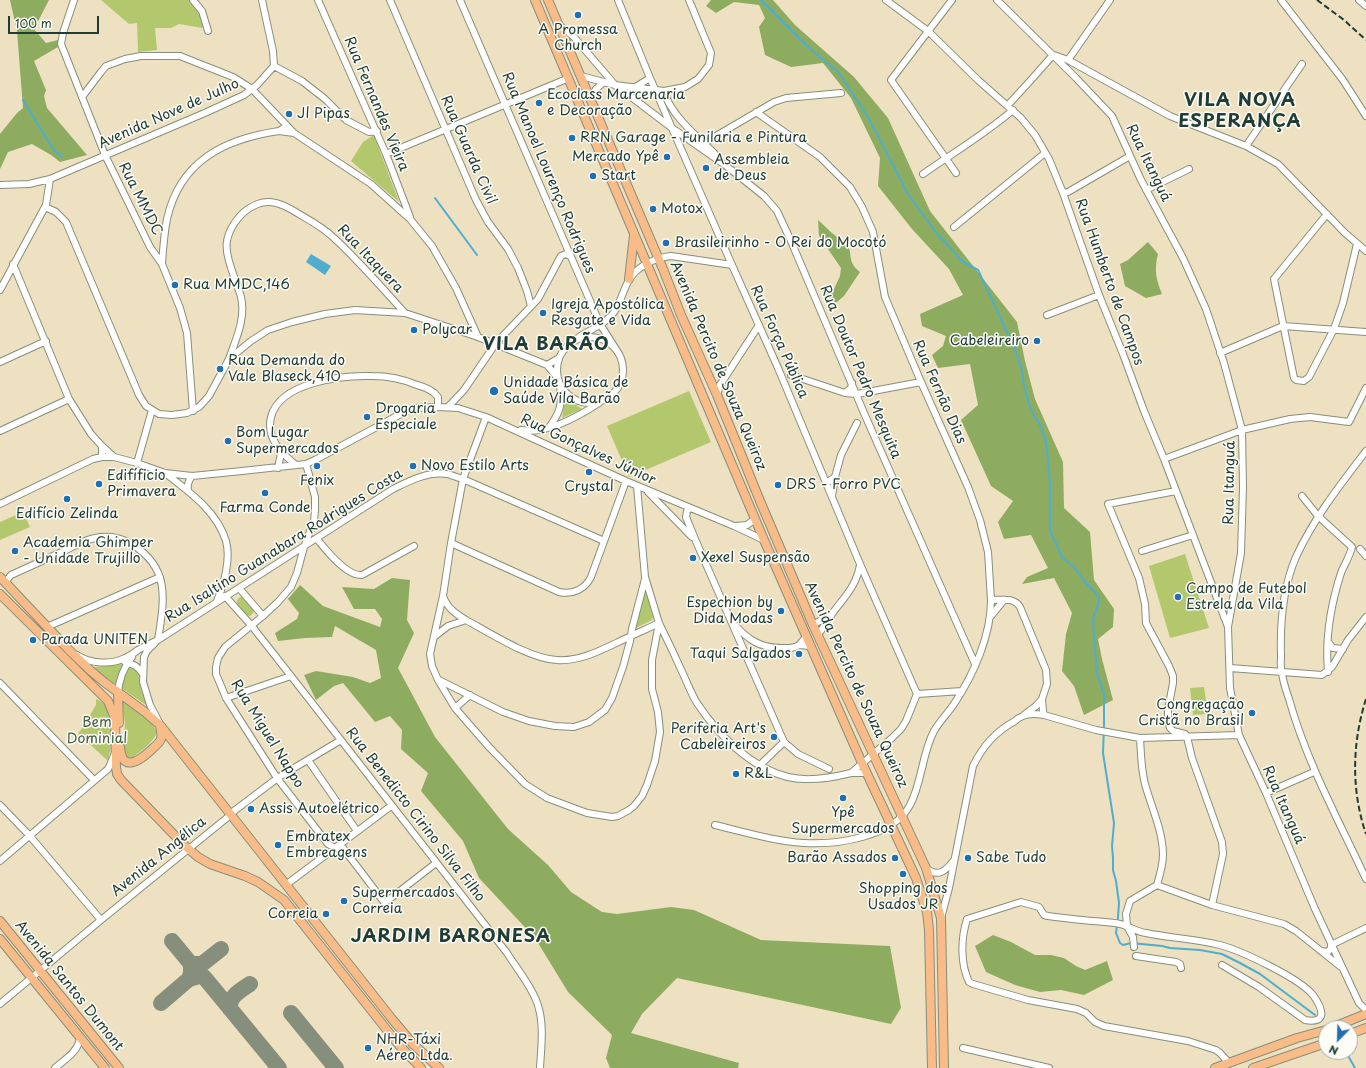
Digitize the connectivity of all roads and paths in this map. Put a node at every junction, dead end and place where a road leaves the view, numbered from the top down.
1 (74, 0) edge
2 (193, 0) edge
3 (262, 0) edge
4 (318, 0) edge
5 (390, 0) edge
6 (460, 0) edge
7 (535, 0) edge
8 (548, 0) edge
9 (618, 0) edge
10 (689, 0) edge
11 (886, 0) edge
12 (952, 0) edge
13 (997, 0) edge
14 (1110, 0) edge
15 (1281, 0) edge
16 (1359, 0) edge
17 (1366, 6) edge
18 (559, 25) junction
19 (208, 30) dead end
20 (928, 31) junction
21 (1053, 55) junction
22 (1068, 60) junction
23 (1302, 64) dead end
24 (274, 66) junction
25 (1080, 66) junction
26 (1072, 73) junction
27 (581, 76) junction
28 (569, 78) junction
29 (650, 78) junction
30 (604, 82) junction
31 (615, 85) junction
32 (632, 87) junction
33 (252, 90) junction
34 (656, 90) junction
35 (664, 91) junction
36 (841, 93) dead end
37 (630, 96) junction
38 (82, 97) junction
39 (591, 100) junction
40 (506, 104) junction
41 (1008, 105) junction
42 (1013, 110) junction
43 (756, 112) junction
44 (1366, 116) edge
45 (287, 126) junction
46 (672, 128) junction
47 (445, 129) junction
48 (279, 131) junction
49 (376, 131) junction
50 (294, 133) junction
51 (701, 145) junction
52 (1246, 146) junction
53 (1045, 153) junction
54 (386, 154) junction
55 (105, 155) junction
56 (1130, 156) junction
57 (946, 157) junction
58 (1189, 169) dead end
59 (956, 173) dead end
60 (923, 174) dead end
61 (50, 179) junction
62 (0, 185) edge
63 (1146, 190) junction
64 (1063, 193) junction
65 (45, 207) junction
66 (1327, 214) junction
67 (410, 218) junction
68 (954, 227) dead end
69 (634, 232) junction
70 (163, 243) junction
71 (1357, 244) junction
72 (150, 247) junction
73 (1366, 251) edge
74 (570, 256) junction
75 (658, 259) junction
76 (13, 264) junction
77 (162, 264) junction
78 (647, 264) junction
79 (732, 265) junction
80 (629, 279) junction
81 (0, 290) edge
82 (1098, 295) junction
83 (531, 306) junction
84 (405, 313) junction
85 (1047, 315) dead end
86 (600, 324) junction
87 (759, 325) junction
88 (1283, 326) junction
89 (1334, 329) junction
90 (1366, 332) edge
91 (478, 337) junction
92 (236, 340) junction
93 (46, 342) junction
94 (572, 342) junction
95 (496, 343) junction
96 (239, 351) junction
97 (1220, 352) junction
98 (619, 354) junction
99 (559, 358) junction
100 (229, 359) junction
101 (0, 362) edge
102 (547, 364) junction
103 (778, 368) junction
104 (791, 374) junction
105 (559, 380) junction
106 (784, 380) junction
107 (852, 382) junction
108 (921, 382) junction
109 (1366, 388) edge
110 (846, 393) junction
111 (857, 394) junction
112 (717, 395) junction
113 (608, 398) junction
114 (69, 400) junction
115 (438, 407) junction
116 (448, 407) junction
117 (152, 410) junction
118 (192, 411) junction
119 (864, 414) junction
120 (486, 417) junction
121 (868, 421) junction
122 (857, 423) junction
123 (550, 426) junction
124 (513, 429) junction
125 (1242, 430) junction
126 (0, 431) edge
127 (102, 446) junction
128 (1366, 451) edge
129 (282, 453) junction
130 (102, 457) junction
131 (114, 457) junction
132 (1164, 459) junction
133 (137, 463) junction
134 (306, 464) junction
135 (296, 465) junction
136 (278, 468) junction
137 (165, 473) junction
138 (192, 476) junction
139 (835, 477) junction
140 (463, 479) junction
141 (626, 481) junction
142 (826, 483) junction
143 (637, 486) junction
144 (644, 489) junction
145 (188, 491) junction
146 (1176, 491) junction
147 (832, 496) junction
148 (1302, 496) dead end
149 (760, 501) junction
150 (0, 504) edge
151 (690, 508) junction
152 (1318, 516) junction
153 (755, 519) junction
154 (734, 526) junction
155 (1193, 535) junction
156 (317, 539) junction
157 (694, 539) junction
158 (764, 540) junction
159 (604, 541) junction
160 (451, 543) junction
161 (414, 546) dead end
162 (304, 547) junction
163 (1360, 549) dead end
164 (1142, 551) dead end
165 (1366, 556) edge
166 (860, 564) junction
167 (0, 577) edge
168 (160, 577) junction
169 (645, 577) junction
170 (224, 579) junction
171 (867, 581) junction
172 (782, 582) junction
173 (6, 584) junction
174 (854, 584) junction
175 (239, 588) junction
176 (231, 592) junction
177 (0, 594) edge
178 (225, 596) junction
179 (443, 596) junction
180 (1216, 598) junction
181 (1232, 598) junction
182 (991, 600) junction
183 (1004, 600) junction
184 (217, 601) junction
185 (831, 614) junction
186 (263, 616) junction
187 (991, 616) junction
188 (1366, 617) edge
189 (466, 620) junction
190 (730, 620) junction
191 (660, 623) junction
192 (251, 626) junction
193 (813, 626) junction
194 (47, 627) junction
195 (1228, 627) junction
196 (631, 635) junction
197 (818, 635) junction
198 (747, 636) junction
199 (434, 637) junction
200 (806, 637) junction
201 (158, 640) junction
202 (740, 642) junction
203 (1328, 642) junction
204 (799, 644) junction
205 (810, 646) junction
206 (1333, 648) junction
207 (969, 649) junction
208 (1343, 649) junction
209 (69, 650) junction
210 (980, 650) junction
211 (135, 652) junction
212 (1338, 656) junction
213 (1328, 658) junction
214 (114, 661) junction
215 (127, 662) junction
216 (975, 664) junction
217 (1334, 664) junction
218 (1230, 668) junction
219 (1281, 672) junction
220 (1328, 672) junction
221 (143, 674) junction
222 (291, 676) junction
223 (438, 680) junction
224 (0, 682) edge
225 (962, 691) junction
226 (118, 693) junction
227 (917, 694) junction
228 (470, 695) junction
229 (226, 698) junction
230 (1042, 699) junction
231 (455, 708) junction
232 (1044, 715) junction
233 (1023, 716) junction
234 (115, 718) junction
235 (160, 725) junction
236 (119, 734) junction
237 (1239, 735) junction
238 (1187, 737) junction
239 (1140, 738) junction
240 (341, 740) junction
241 (784, 742) junction
242 (115, 752) junction
243 (873, 753) junction
244 (308, 760) junction
245 (862, 763) junction
246 (760, 765) junction
247 (829, 769) junction
248 (1314, 772) junction
249 (851, 773) junction
250 (867, 773) junction
251 (842, 776) junction
252 (831, 777) junction
253 (277, 778) junction
254 (94, 780) junction
255 (1266, 793) junction
256 (0, 805) edge
257 (392, 806) junction
258 (230, 814) junction
259 (902, 817) junction
260 (715, 825) dead end
261 (888, 828) junction
262 (357, 831) junction
263 (29, 835) junction
264 (335, 848) junction
265 (189, 849) junction
266 (954, 859) junction
267 (0, 861) edge
268 (436, 863) junction
269 (926, 868) junction
270 (1366, 879) edge
271 (287, 884) junction
272 (1157, 885) junction
273 (1212, 905) junction
274 (941, 918) junction
275 (101, 920) junction
276 (0, 921) edge
277 (1124, 925) junction
278 (1366, 928) edge
279 (0, 939) edge
280 (1332, 945) junction
281 (1134, 947) dead end
282 (1321, 951) junction
283 (1136, 956) dead end
284 (1222, 965) dead end
285 (1181, 968) dead end
286 (1342, 968) junction
287 (40, 971) junction
288 (32, 978) junction
289 (0, 1004) edge
290 (1366, 1010) edge
291 (1366, 1014) edge
292 (1351, 1020) edge
293 (1318, 1032) edge
294 (80, 1039) junction
295 (1318, 1046) edge
296 (963, 1048) dead end
297 (1229, 1063) junction
298 (55, 1068) edge
299 (105, 1068) edge
300 (119, 1068) edge
301 (421, 1068) edge
302 (439, 1068) edge
303 (540, 1068) edge
304 (932, 1068) edge
305 (944, 1068) edge
306 (1049, 1068) edge
307 (1215, 1068) edge
308 (1253, 1068) edge

1 - 38 street, Rua MMDC
2 - 19 street
3 - 24 street
4 - 49 street, Rua Fernandes Vieira
5 - 47 street, Rua Guarda Civil
6 - 40 street, Rua Manoel Lourenço Rodrigues
7 - 28 main road, Avenida Percito de Souza Queiroz
8 - 18 main road, Avenida Percito de Souza Queiroz
9 - 29 street, Rua Força Pública
10 - 35 street
11 - 20 street, Rua Humberto de Campos
12 - 20 street
13 - 21 street, Rua Itanguá
14 - 22 street
15 - 44 street
16 - 17 street
18 - 27 main road, Avenida Percito de Souza Queiroz
18 - 31 street
20 - 41 street, Rua Humberto de Campos
20 - 57 street
21 - 22 street
21 - 26 street, Rua Itanguá
21 - 41 street
22 - 25 street
23 - 52 street
24 - 33 street, Avenida Nove de Julho
24 - 49 street
25 - 26 street
25 - 52 street
26 - 56 street, Rua Itanguá
27 - 30 street
27 - 39 main road, Avenida Percito de Souza Queiroz
28 - 40 street
28 - 69 main road, Avenida Percito de Souza Queiroz
29 - 32 street
29 - 34 street, Rua Força Pública
30 - 31 street
30 - 39 street
31 - 32 street
31 - 37 street
32 - 34 street
32 - 37 street
33 - 38 street
33 - 45 street
33 - 55 street, Avenida Nove de Julho
34 - 35 street
34 - 46 street, Rua Força Pública
35 - 51 street
36 - 43 street
37 - 46 street
38 - 55 street, Rua MMDC
39 - 75 main road, Avenida Percito de Souza Queiroz
40 - 47 street
40 - 74 street, Rua Manoel Lourenço Rodrigues
41 - 42 street, Rua Humberto de Campos
42 - 53 street, Rua Humberto de Campos
42 - 57 street
43 - 51 street
43 - 108 street, Rua Fernão Dias
45 - 48 street
45 - 50 street
46 - 51 street
46 - 79 street, Rua Força Pública
47 - 54 street
47 - 83 street, Rua Guarda Civil
48 - 50 street
48 - 70 street
49 - 54 street, Rua Fernandes Vieira
50 - 67 street
51 - 107 street, Rua Doutor Pedro Mesquita
52 - 66 street
53 - 64 street, Rua Humberto de Campos
53 - 68 street
54 - 67 street, Rua Fernandes Vieira
55 - 61 street, Avenida Nove de Julho
55 - 72 street, Rua MMDC
56 - 63 street, Rua Itanguá
56 - 64 street
57 - 59 street
57 - 60 street
58 - 63 street
61 - 62 street, Avenida Nove de Julho
61 - 65 street
63 - 97 street, Rua Itanguá
64 - 82 street, Rua Humberto de Campos
65 - 76 street
65 - 117 street
66 - 71 street
66 - 88 street
67 - 91 street
69 - 78 main road, Avenida Percito de Souza Queiroz
69 - 80 main road
70 - 72 street
70 - 77 street
71 - 73 street
71 - 89 street
72 - 77 street, Rua MMDC
74 - 83 street
74 - 86 street, Rua Manoel Lourenço Rodrigues
75 - 78 street, Avenida Percito de Souza Queiroz
75 - 79 street
75 - 112 main road, Avenida Percito de Souza Queiroz
76 - 81 street
76 - 93 street
77 - 118 street, Rua MMDC
78 - 80 street
78 - 153 main road, Avenida Percito de Souza Queiroz
79 - 87 street, Rua Força Pública
80 - 86 street
82 - 85 street
82 - 132 street, Rua Humberto de Campos
83 - 95 street
84 - 91 street
84 - 92 street, Rua Itaquera
84 - 96 street
86 - 94 street
86 - 98 street, Rua Manoel Lourenço Rodrigues
87 - 103 street, Rua Força Pública
87 - 112 street
88 - 89 street
88 - 89 street
88 - 97 street
89 - 90 street
91 - 95 street
92 - 96 street
92 - 100 street, Rua Itaquera
93 - 101 street
93 - 114 street
94 - 98 street
94 - 99 street
95 - 102 street
95 - 116 street
96 - 100 street
97 - 125 street, Rua Itanguá
98 - 113 street
99 - 102 street
99 - 105 street
100 - 118 street
102 - 105 street
103 - 104 street
103 - 106 street, Rua Força Pública
104 - 106 street
104 - 110 street
105 - 113 street
105 - 123 street
106 - 142 street, Rua Força Pública
107 - 110 street
107 - 111 street, Rua Doutor Pedro Mesquita
108 - 111 street
108 - 182 street, Rua Fernão Dias
109 - 125 street
110 - 111 street
111 - 119 street, Rua Doutor Pedro Mesquita
112 - 149 main road, Avenida Percito de Souza Queiroz
113 - 123 street
114 - 126 street
114 - 127 street
115 - 116 street, Rua Gonçalves Júnior
115 - 129 street
115 - 134 street, Rua Gonçalves Júnior
116 - 120 street, Rua Gonçalves Júnior
117 - 118 street
117 - 133 street
119 - 121 street, Rua Doutor Pedro Mesquita
119 - 122 street
120 - 124 street, Rua Gonçalves Júnior
120 - 140 street
121 - 122 street
121 - 207 street, Rua Doutor Pedro Mesquita
122 - 139 street
123 - 124 street
124 - 141 street, Rua Gonçalves Júnior
125 - 132 street
125 - 181 street, Rua Itanguá
127 - 130 street
127 - 131 street
128 - 152 street
129 - 135 street
129 - 136 street
130 - 131 street, Rua Gonçalves Júnior
130 - 150 street, Rua Gonçalves Júnior
131 - 133 street, Rua Gonçalves Júnior
132 - 146 street, Rua Humberto de Campos
133 - 137 street, Rua Gonçalves Júnior
134 - 135 street, Rua Gonçalves Júnior
134 - 162 street, Rua Miguel Nappo
135 - 136 street, Rua Gonçalves Júnior
136 - 138 street, Rua Gonçalves Júnior
137 - 138 street, Rua Gonçalves Júnior
137 - 145 street
138 - 145 street
139 - 142 street
139 - 147 street
140 - 156 street, Rua Isaltino Guanabara Rodrigues Costa
140 - 159 street, Rua Isaltino Guanabara Rodrigues Costa
140 - 160 street
141 - 143 street, Rua Gonçalves Júnior
141 - 159 street
142 - 147 street, Rua Força Pública
143 - 144 street, Rua Gonçalves Júnior
143 - 169 street
144 - 151 street, Rua Gonçalves Júnior
144 - 157 street
145 - 170 street
146 - 155 street, Rua Humberto de Campos
146 - 238 street
147 - 166 street, Rua Força Pública
148 - 152 street
149 - 153 main road
149 - 193 main road, Avenida Percito de Souza Queiroz
151 - 154 street, Rua Gonçalves Júnior
151 - 157 street
152 - 203 street
152 - 219 street
153 - 154 street
153 - 158 main road, Avenida Percito de Souza Queiroz
154 - 158 street, Rua Gonçalves Júnior
155 - 164 street
155 - 180 street, Rua Humberto de Campos
156 - 161 street
156 - 162 street, Rua Isaltino Guanabara Rodrigues Costa
157 - 190 street
158 - 172 main road, Avenida Percito de Souza Queiroz
159 - 160 street
160 - 179 street
162 - 175 street, Rua Isaltino Guanabara Rodrigues Costa
162 - 186 street, Rua Miguel Nappo
163 - 165 street
166 - 171 street, Rua Força Pública
166 - 174 street
167 - 173 main road
168 - 173 street
168 - 194 street
168 - 201 street
169 - 191 street
169 - 196 street
170 - 176 street
170 - 184 street
171 - 174 street
171 - 227 street, Rua Força Pública
172 - 193 main road
172 - 200 main road, Avenida Percito de Souza Queiroz
173 - 194 main road
174 - 185 street
175 - 176 street, Rua Isaltino Guanabara Rodrigues Costa
175 - 186 street
176 - 178 street, Rua Isaltino Guanabara Rodrigues Costa
177 - 234 main road
178 - 184 street, Rua Isaltino Guanabara Rodrigues Costa
178 - 192 street, Rua Benedicto Cirino Silva Filho
179 - 189 street
179 - 199 street
180 - 181 street
180 - 195 street, Rua Humberto de Campos
181 - 195 street, Rua Itanguá
182 - 183 street
182 - 187 street, Rua Fernão Dias
183 - 187 street
183 - 230 street
184 - 201 street, Rua Isaltino Guanabara Rodrigues Costa
185 - 193 street
185 - 197 street
186 - 192 street, Rua Miguel Nappo
187 - 210 street
188 - 208 street
189 - 196 street
189 - 199 street
190 - 198 street
190 - 202 street
191 - 196 street
191 - 231 street
191 - 246 street
192 - 222 street, Rua Benedicto Cirino Silva Filho
192 - 229 street, Rua Miguel Nappo
193 - 197 main road, Avenida Percito de Souza Queiroz
194 - 209 main road
195 - 218 street, Rua Itanguá
196 - 228 street
197 - 243 main road, Avenida Percito de Souza Queiroz
198 - 202 street
198 - 204 street
199 - 223 street
200 - 204 street
200 - 205 main road, Avenida Percito de Souza Queiroz
201 - 211 street, Rua Isaltino Guanabara Rodrigues Costa
201 - 221 street, Rua Isaltino Guanabara Rodrigues Costa
202 - 241 street
203 - 206 street
203 - 213 street
204 - 205 street
205 - 245 main road, Avenida Percito de Souza Queiroz
206 - 208 street
206 - 212 street
207 - 210 street
207 - 216 street, Rua Doutor Pedro Mesquita
208 - 212 street
209 - 214 street, Rua Isaltino Guanabara Rodrigues Costa
209 - 226 main road
210 - 216 street
211 - 214 street, Rua Isaltino Guanabara Rodrigues Costa
211 - 215 street, Rua Isaltino Guanabara Rodrigues Costa
212 - 217 street
213 - 217 street
213 - 220 street
214 - 215 street
215 - 221 street
215 - 226 street, Rua Isaltino Guanabara Rodrigues Costa
216 - 225 street
217 - 220 street
218 - 219 street
218 - 237 street, Rua Itanguá
219 - 220 street
219 - 248 street
221 - 235 street, Rua Isaltino Guanabara Rodrigues Costa
222 - 229 street
222 - 240 street, Rua Benedicto Cirino Silva Filho
223 - 228 street
223 - 231 street
224 - 254 street
225 - 227 street
225 - 259 street
226 - 235 main road
226 - 236 main road
227 - 243 street
228 - 231 street
229 - 253 street, Rua Miguel Nappo
230 - 232 street
230 - 233 street
232 - 233 street
232 - 239 street
233 - 266 street
234 - 236 main road
234 - 242 main road
235 - 236 main road
235 - 258 main road
236 - 242 main road
237 - 238 street
237 - 255 street, Rua Itanguá
238 - 239 street
238 - 273 street
239 - 272 street
240 - 244 street, Avenida Angélica
240 - 257 street, Rua Benedicto Cirino Silva Filho
241 - 246 street
241 - 247 street
242 - 254 street
242 - 265 main road
243 - 245 street
243 - 259 main road, Avenida Percito de Souza Queiroz
244 - 253 street, Avenida Angélica
244 - 262 street
245 - 249 street
245 - 250 main road, Avenida Percito de Souza Queiroz
246 - 252 street
247 - 251 street
247 - 252 street
248 - 255 street
248 - 270 street
249 - 250 street
249 - 251 street
250 - 261 main road, Avenida Percito de Souza Queiroz
251 - 252 street
253 - 258 street, Avenida Angélica
253 - 264 street, Rua Miguel Nappo
254 - 263 street
255 - 280 street, Rua Itanguá
256 - 263 street
257 - 262 street
257 - 268 street, Rua Benedicto Cirino Silva Filho
258 - 265 street, Avenida Angélica
258 - 271 main road
259 - 261 street
259 - 269 main road, Avenida Percito de Souza Queiroz
260 - 261 street
261 - 304 main road, Avenida Percito de Souza Queiroz
262 - 264 street
263 - 267 street
263 - 275 street
264 - 268 street, Rua Miguel Nappo
264 - 271 street
265 - 275 street, Avenida Angélica
265 - 301 main road
266 - 269 street
266 - 274 street
268 - 303 street, Rua Benedicto Cirino Silva Filho
269 - 274 main road, Avenida Percito de Souza Queiroz
271 - 302 main road
272 - 273 street
272 - 277 street
273 - 282 street
274 - 305 main road, Avenida Percito de Souza Queiroz
275 - 287 street, Avenida Angélica
276 - 287 main road, Avenida Santos Dumont
277 - 281 street
277 - 284 street
277 - 297 street
278 - 280 street
279 - 288 main road, Avenida Santos Dumont
280 - 282 street
280 - 286 street, Rua Itanguá
282 - 286 street
283 - 285 street
286 - 290 street, Rua Itanguá
287 - 288 street, Avenida Angélica
287 - 300 main road, Avenida Santos Dumont
288 - 289 street, Avenida Angélica
288 - 294 main road, Avenida Santos Dumont
291 - 292 main road
293 - 297 main road
294 - 298 street
294 - 299 main road, Avenida Santos Dumont
295 - 308 main road
296 - 306 street
297 - 307 main road

